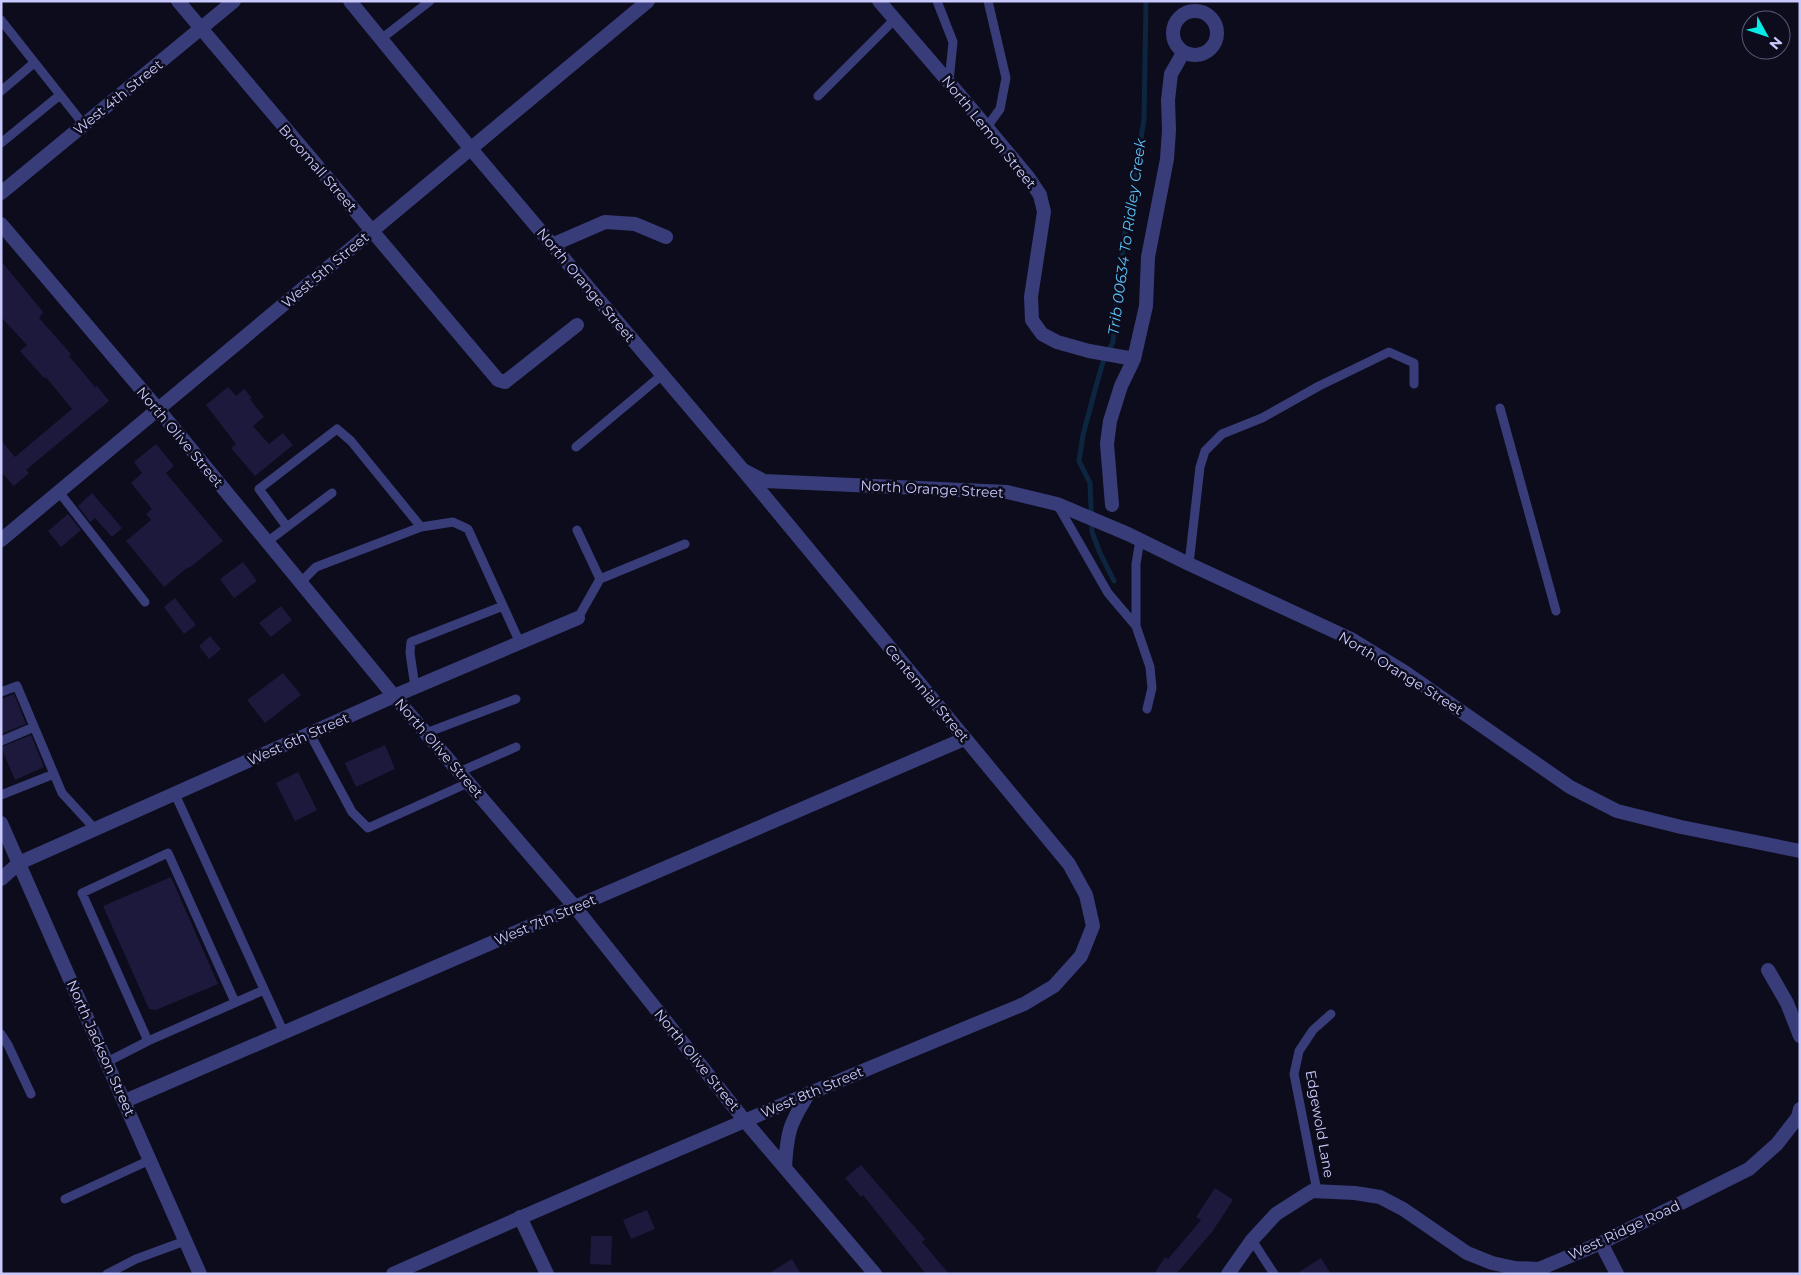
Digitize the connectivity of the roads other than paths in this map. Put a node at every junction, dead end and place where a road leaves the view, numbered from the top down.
1 (178, 1) edge
2 (234, 1) edge
3 (350, 1) edge
4 (430, 1) edge
5 (648, 1) edge
6 (879, 1) edge
7 (937, 1) edge
8 (988, 1) edge
9 (895, 19) junction
10 (3, 24) edge
11 (201, 29) junction
12 (381, 39) junction
13 (1183, 53) dead end
14 (34, 63) junction
15 (949, 81) junction
16 (1, 91) edge
17 (60, 95) junction
18 (818, 96) dead end
19 (84, 125) junction
20 (987, 127) junction
21 (1, 143) edge
22 (471, 149) junction
23 (1, 193) edge
24 (1, 224) edge
25 (373, 230) junction
26 (666, 237) dead end
27 (552, 245) junction
28 (577, 325) dead end
29 (1134, 359) junction
30 (662, 375) junction
31 (1414, 384) dead end
32 (1500, 408) dead end
33 (158, 409) junction
34 (576, 447) dead end
35 (743, 470) junction
36 (59, 492) junction
37 (332, 492) dead end
38 (1057, 504) junction
39 (1112, 505) dead end
40 (287, 527) junction
41 (421, 527) junction
42 (577, 530) dead end
43 (3, 535) edge
44 (1140, 540) junction
45 (267, 542) junction
46 (685, 544) dead end
47 (1188, 564) junction
48 (600, 579) junction
49 (300, 582) junction
50 (145, 602) dead end
51 (503, 606) junction
52 (1556, 611) dead end
53 (578, 618) joint
54 (1136, 626) junction
55 (520, 643) junction
56 (415, 687) junction
57 (1, 692) edge
58 (394, 696) junction
59 (516, 699) dead end
60 (1147, 709) dead end
61 (34, 728) junction
62 (426, 733) junction
63 (310, 734) junction
64 (964, 739) junction
65 (1, 742) edge
66 (516, 747) dead end
67 (459, 772) junction
68 (54, 774) junction
69 (468, 783) junction
70 (175, 794) junction
71 (1, 795) edge
72 (1, 823) edge
73 (96, 829) junction
74 (1800, 851) edge
75 (20, 863) junction
76 (1, 879) edge
77 (575, 907) junction
78 (1093, 926) joint
79 (1768, 970) dead end
80 (264, 990) junction
81 (235, 1002) junction
82 (1331, 1014) dead end
83 (284, 1033) junction
84 (1, 1034) edge
85 (1800, 1036) edge
86 (148, 1041) junction
87 (107, 1062) junction
88 (809, 1093) junction
89 (31, 1094) dead end
90 (125, 1101) junction
91 (1800, 1109) edge
92 (745, 1121) junction
93 (150, 1160) junction
94 (785, 1168) junction
95 (1318, 1191) junction
96 (65, 1199) dead end
97 (520, 1217) junction
98 (186, 1240) junction
99 (1252, 1240) junction
100 (1601, 1243) junction
101 (107, 1274) edge
102 (200, 1274) edge
103 (393, 1274) edge
104 (546, 1274) edge
105 (874, 1274) edge
106 (1228, 1274) edge
107 (1274, 1274) edge
108 (1617, 1274) edge

1 - 11 street, Broomall Street
2 - 11 street, West 4th Street
3 - 12 street, North Orange Street
4 - 12 lane
5 - 22 street, West 5th Street
6 - 9 street, North Lemon Street
7 - 15 lane
8 - 20 lane
9 - 15 street, North Lemon Street
9 - 18 lane
10 - 14 lane
11 - 19 street, West 4th Street
11 - 25 street, Broomall Street
12 - 22 street, North Orange Street
13 - 29 street
14 - 16 lane
14 - 17 lane
15 - 20 street, North Lemon Street
17 - 19 lane
17 - 21 lane
19 - 23 street, West 4th Street
20 - 29 street, North Lemon Street
22 - 25 street, West 5th Street
22 - 27 street, North Orange Street
24 - 33 street, North Olive Street
25 - 28 street, Broomall Street
25 - 33 street, West 5th Street
26 - 27 street
27 - 30 street, North Orange Street
29 - 39 street
30 - 34 lane
30 - 35 street, North Orange Street
31 - 47 lane
32 - 52 lane
33 - 36 street, West 5th Street
33 - 45 street, North Olive Street
35 - 38 street, North Orange Street
35 - 64 street, Centennial Street
36 - 43 street, West 5th Street
36 - 50 lane
37 - 40 lane
38 - 44 street, North Orange Street
38 - 54 lane
40 - 41 lane
40 - 45 lane
41 - 49 lane
41 - 51 lane
42 - 48 lane
44 - 47 street, North Orange Street
44 - 54 lane
45 - 49 street, North Olive Street
46 - 48 lane
47 - 74 street, North Orange Street
48 - 53 lane
49 - 58 street, North Olive Street
51 - 55 lane
51 - 56 lane
53 - 55 street, West 6th Street
54 - 60 lane
55 - 56 street, West 6th Street
56 - 58 street, West 6th Street
57 - 61 lane
58 - 62 street, North Olive Street
58 - 63 street, West 6th Street
59 - 62 lane
61 - 65 lane
61 - 68 lane
62 - 67 street, North Olive Street
63 - 69 lane
63 - 70 street, West 6th Street
64 - 77 street, West 7th Street
64 - 78 street, Centennial Street
66 - 67 lane
67 - 69 street, North Olive Street
68 - 71 lane
68 - 73 lane
69 - 77 street, North Olive Street
70 - 73 street, West 6th Street
70 - 80 lane
72 - 75 street, North Jackson Street
73 - 75 street, West 6th Street
75 - 76 street, West 6th Street
75 - 87 street, North Jackson Street
77 - 83 street, West 7th Street
77 - 92 street, North Olive Street
78 - 88 street, West 8th Street
79 - 85 street
80 - 81 lane
80 - 83 lane
81 - 86 lane
81 - 86 lane
82 - 95 lane, Edgewold Lane
83 - 90 street, West 7th Street
84 - 89 lane
86 - 87 lane
87 - 90 street, North Jackson Street
88 - 92 street, West 8th Street
88 - 94 street
90 - 93 street, North Jackson Street
91 - 100 street, West Ridge Road
92 - 94 street, North Olive Street
92 - 97 street, West 8th Street
93 - 96 lane
93 - 98 street, North Jackson Street
94 - 105 street, North Olive Street
95 - 99 street, West Ridge Road
95 - 100 street, West Ridge Road
97 - 103 street, West 8th Street
97 - 104 street
98 - 101 lane
98 - 102 street, North Jackson Street
99 - 106 street, West Ridge Road
99 - 107 lane
100 - 108 street

